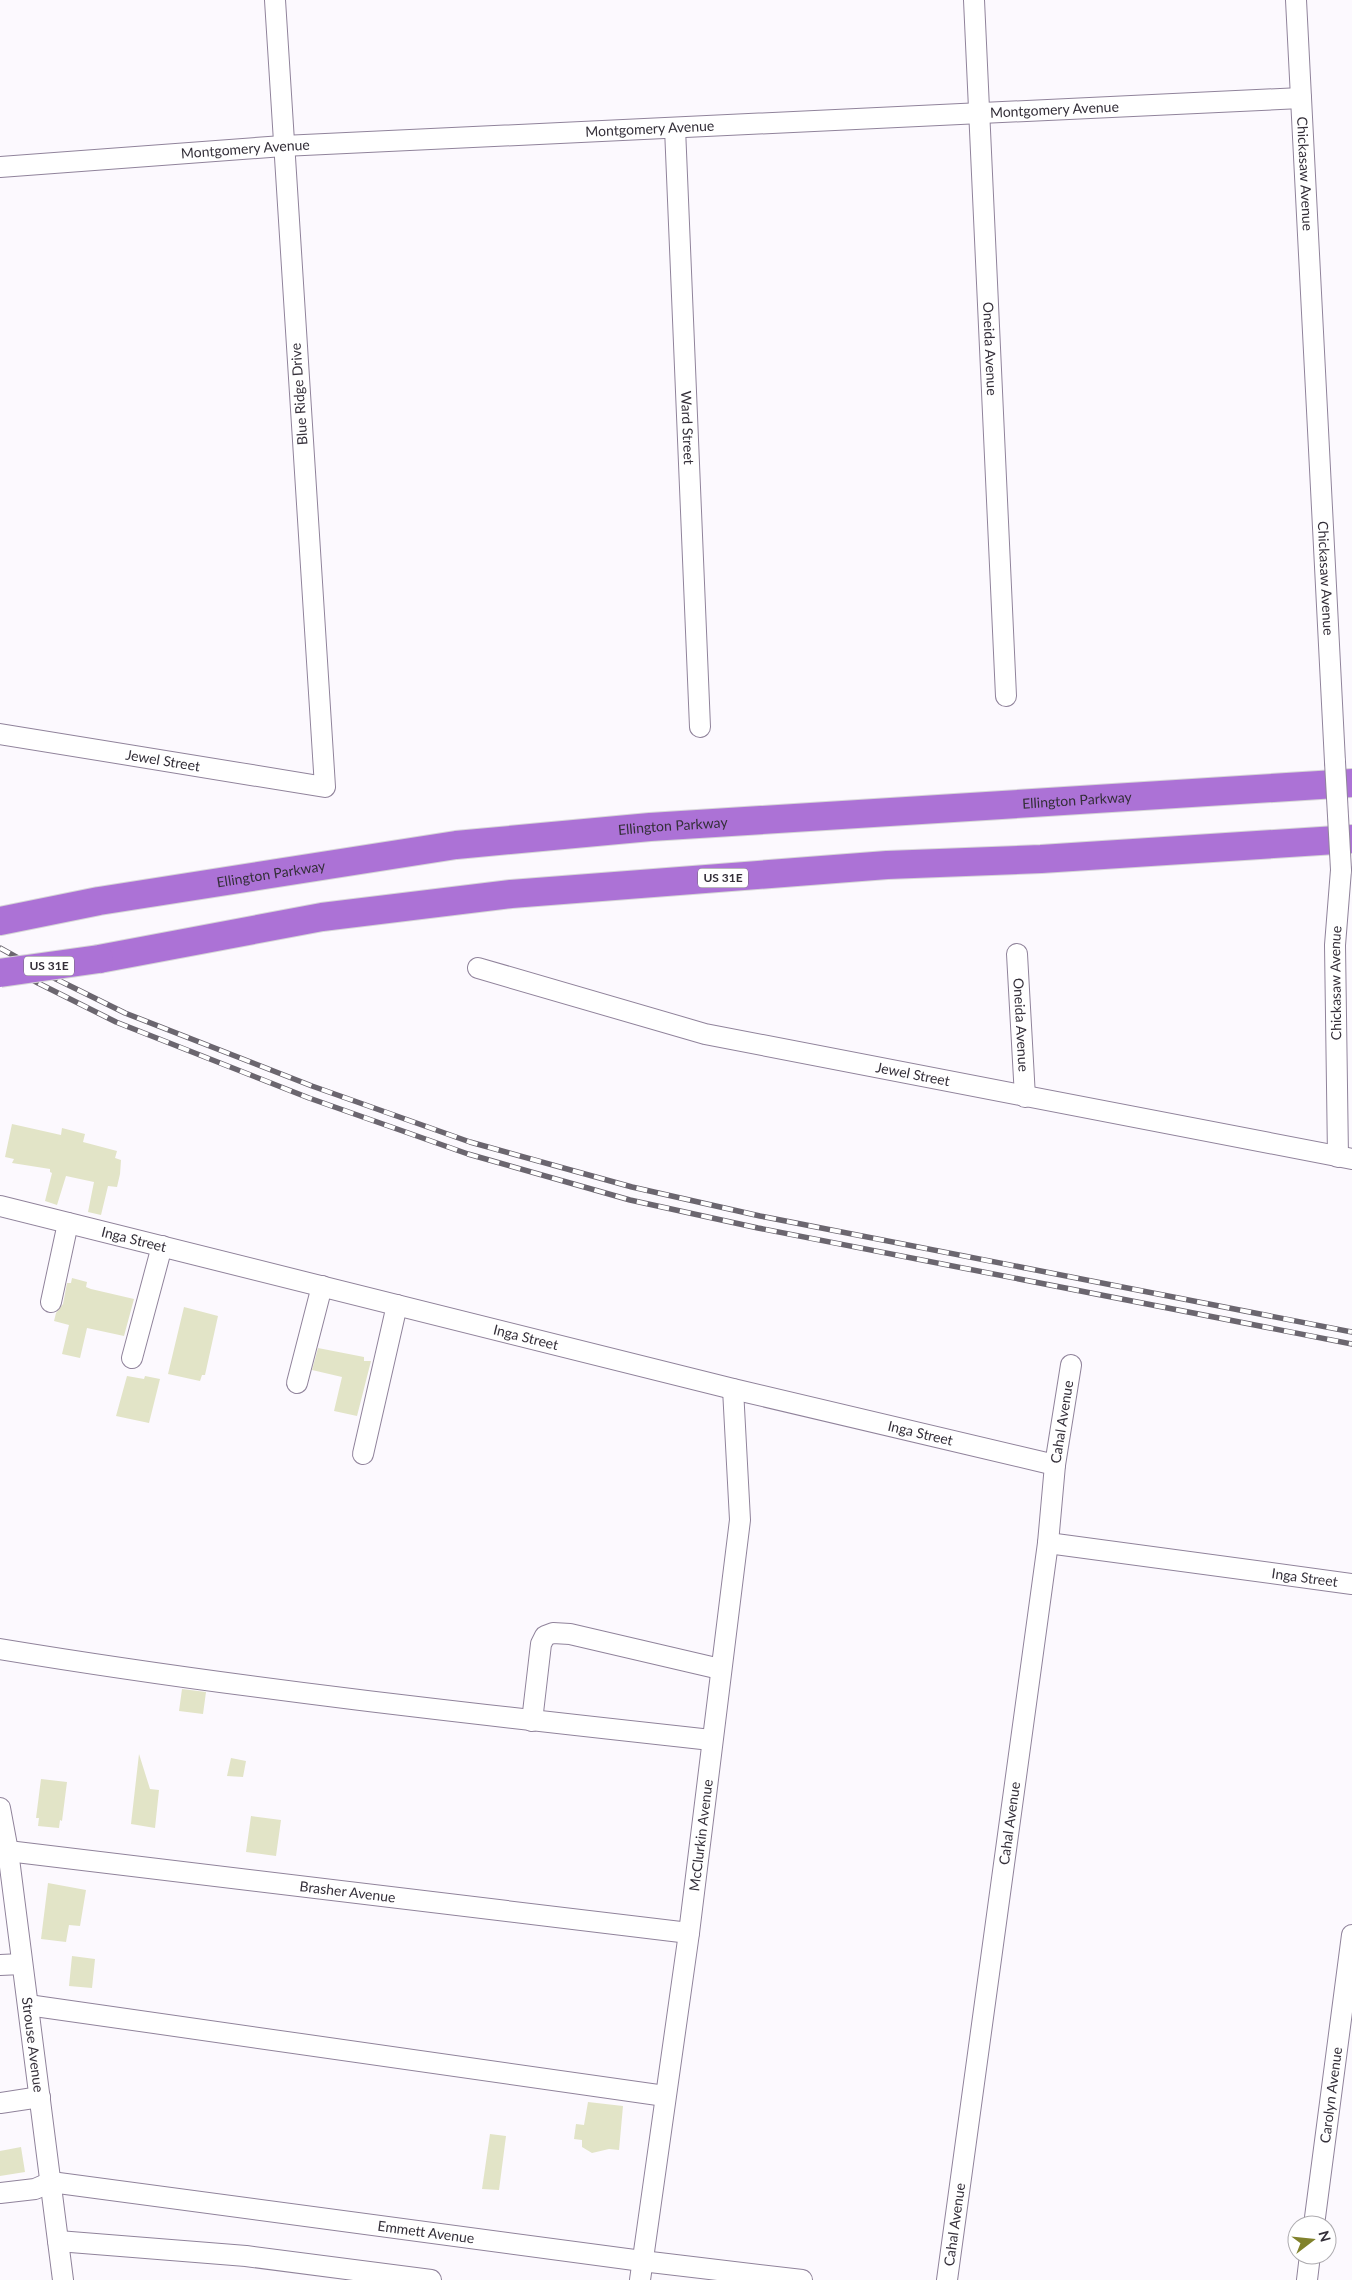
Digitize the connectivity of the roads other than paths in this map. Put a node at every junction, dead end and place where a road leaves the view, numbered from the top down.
1 (275, 0) edge
2 (974, 0) edge
3 (1296, 0) edge
4 (1301, 98) junction
5 (979, 113) junction
6 (675, 128) junction
7 (283, 146) junction
8 (0, 167) edge
9 (1006, 696) dead end
10 (700, 727) dead end
11 (0, 734) edge
12 (1352, 783) edge
13 (325, 787) joint
14 (1352, 839) edge
15 (11, 912) edge
16 (1344, 945) edge
17 (1018, 954) dead end
18 (478, 968) dead end
19 (0, 973) edge
20 (1025, 1097) junction
21 (1345, 1158) edge
22 (0, 1206) edge
23 (68, 1222) junction
24 (162, 1246) junction
25 (322, 1286) junction
26 (51, 1302) dead end
27 (398, 1305) junction
28 (132, 1358) dead end
29 (1071, 1365) dead end
30 (297, 1383) dead end
31 (734, 1389) junction
32 (363, 1454) dead end
33 (1055, 1464) junction
34 (1048, 1543) junction
35 (1352, 1584) edge
36 (0, 1648) edge
37 (720, 1669) junction
38 (532, 1721) junction
39 (711, 1740) junction
40 (0, 1808) edge
41 (8, 1851) junction
42 (689, 1933) junction
43 (1352, 1935) edge
44 (22, 1964) junction
45 (0, 1965) edge
46 (28, 2005) junction
47 (666, 2096) junction
48 (40, 2097) junction
49 (0, 2103) edge
50 (51, 2182) junction
51 (0, 2193) edge
52 (1315, 2215) edge
53 (58, 2241) junction
54 (1309, 2265) edge
55 (641, 2271) edge
56 (63, 2280) edge
57 (431, 2280) edge
58 (798, 2280) edge
59 (802, 2280) edge
60 (947, 2280) edge
61 (1307, 2280) edge

1 - 7 street, Blue Ridge Drive
2 - 5 street, Oneida Avenue
3 - 4 street, Chickasaw Avenue
4 - 5 street, Montgomery Avenue
4 - 16 street, Chickasaw Avenue, bridge
5 - 6 street, Montgomery Avenue
5 - 9 street, Oneida Avenue
6 - 7 street, Montgomery Avenue
6 - 10 street, Ward Street
7 - 8 street, Montgomery Avenue
7 - 13 street, Blue Ridge Drive
11 - 13 street, Jewel Street
12 - 15 highway, Ellington Parkway
14 - 19 highway, US 31E, bridge
16 - 21 street, Chickasaw Avenue
17 - 20 street, Oneida Avenue
18 - 20 street, Jewel Street
20 - 21 street, Jewel Street
22 - 23 street, Inga Street
23 - 24 street, Inga Street
23 - 26 street
24 - 25 street, Inga Street
24 - 28 street
25 - 27 street, Inga Street
25 - 30 street
27 - 31 street, Inga Street
27 - 32 street
29 - 33 street, Cahal Avenue
31 - 33 street, Inga Street
31 - 37 street, McClurkin Avenue
33 - 34 street, Cahal Avenue
34 - 35 street, Inga Street
34 - 60 street, Cahal Avenue
36 - 38 street
37 - 38 street
37 - 39 street, McClurkin Avenue
38 - 39 street
39 - 42 street, McClurkin Avenue
40 - 41 street, Strouse Avenue
41 - 42 street, Brasher Avenue
41 - 44 street, Strouse Avenue
42 - 47 street, McClurkin Avenue
43 - 52 street, Carolyn Avenue
44 - 45 street
44 - 46 street, Strouse Avenue
46 - 47 street
46 - 48 street, Strouse Avenue
47 - 55 street, McClurkin Avenue
48 - 49 street
48 - 50 street, Strouse Avenue
50 - 51 street
50 - 53 street, Strouse Avenue
50 - 55 street, Emmett Avenue
53 - 56 street, Strouse Avenue
53 - 57 street
54 - 61 street
55 - 58 street, Emmett Avenue
58 - 59 street, Emmett Avenue

